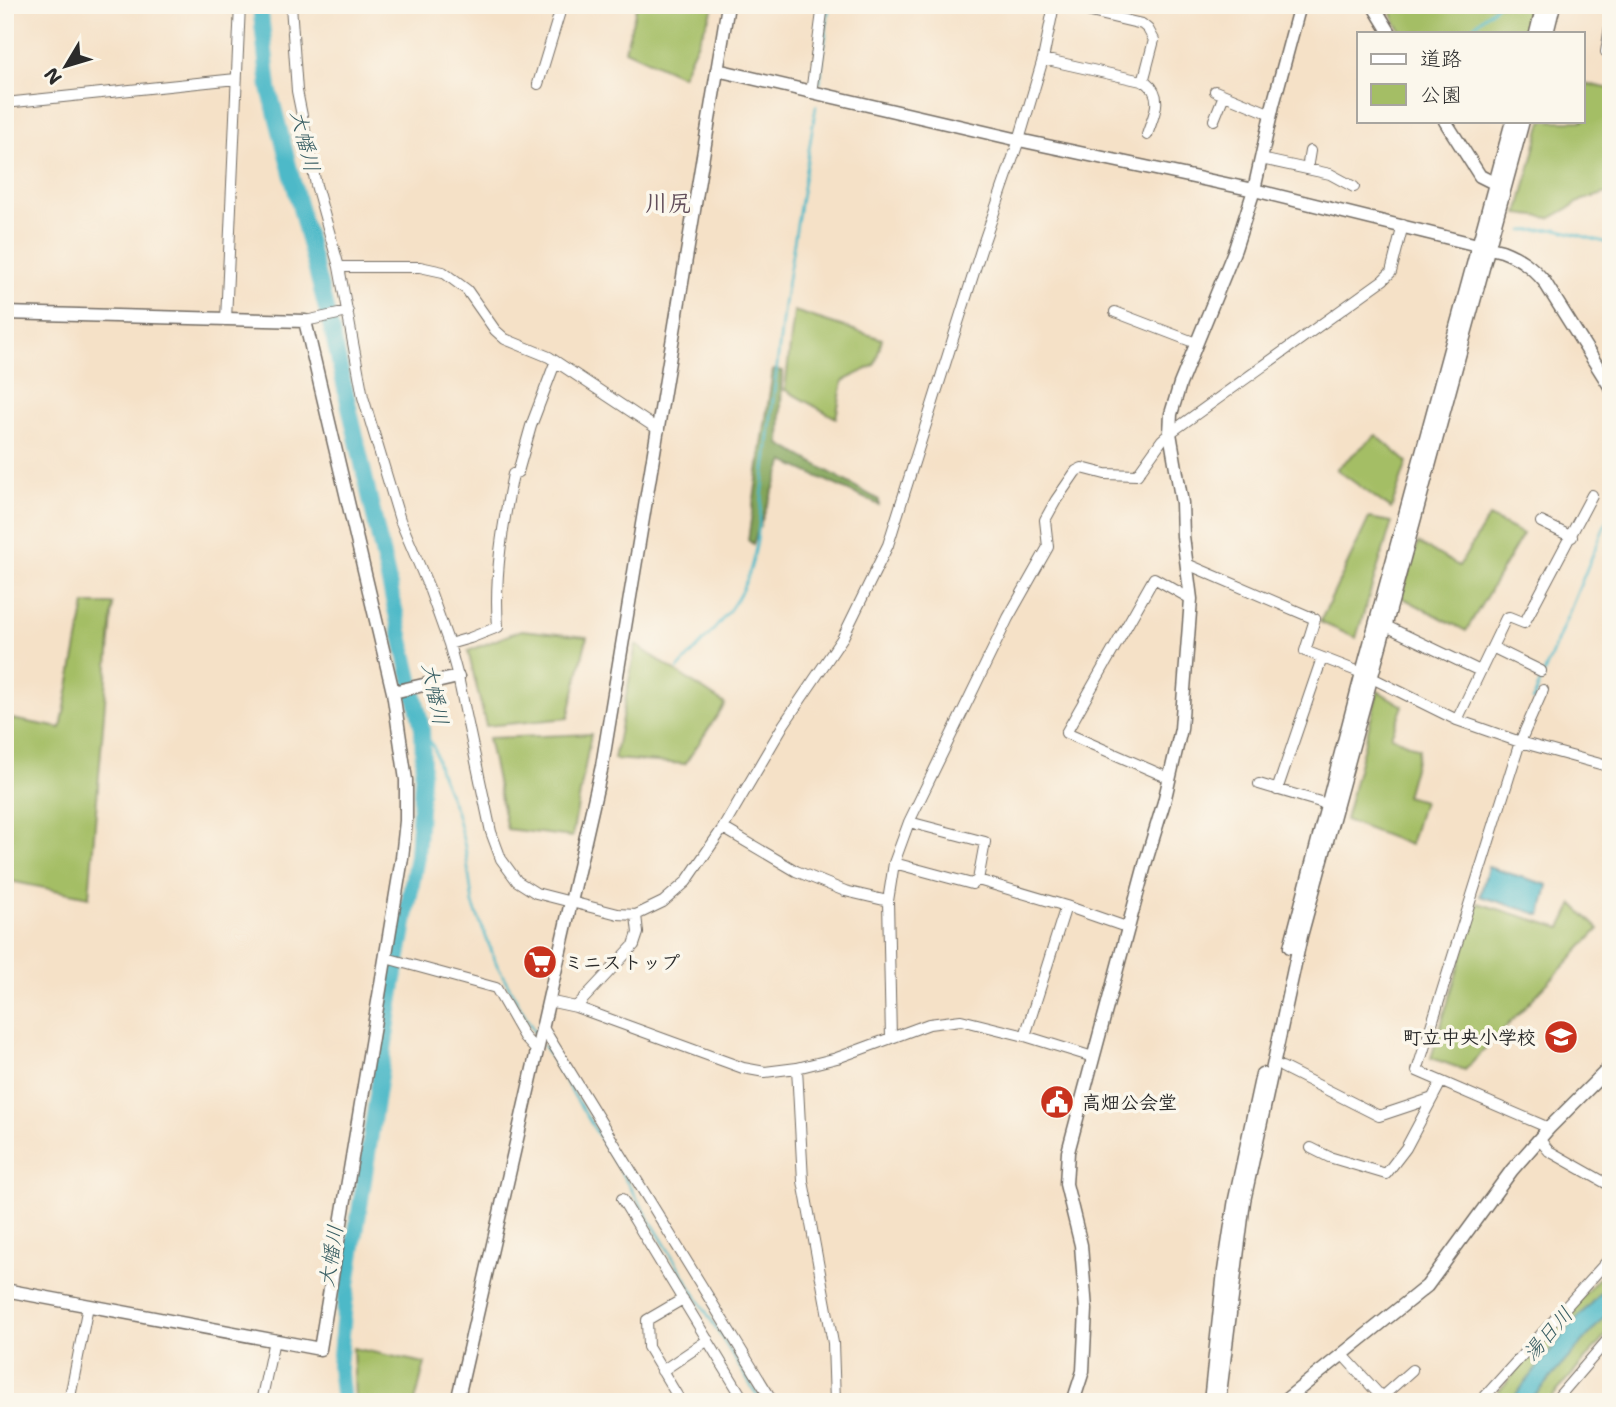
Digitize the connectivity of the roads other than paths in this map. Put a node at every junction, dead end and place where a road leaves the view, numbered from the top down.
1 (240, 5) edge
2 (291, 5) edge
3 (562, 5) edge
4 (728, 5) edge
5 (823, 5) edge
6 (1054, 5) edge
7 (1061, 5) edge
8 (1300, 5) edge
9 (1373, 5) edge
10 (1543, 5) edge
11 (1554, 5) edge
12 (1611, 20) edge
13 (1389, 32) edge
14 (1536, 32) edge
15 (1547, 32) edge
16 (1606, 52) dead end
17 (1043, 59) junction
18 (717, 70) junction
19 (236, 79) junction
20 (1143, 82) junction
21 (538, 84) dead end
22 (811, 93) junction
23 (5, 103) edge
24 (1271, 114) junction
25 (1214, 120) dead end
26 (1446, 122) edge
27 (1511, 122) edge
28 (1523, 122) edge
29 (1147, 135) dead end
30 (1019, 140) junction
31 (1310, 151) dead end
32 (1261, 159) junction
33 (1307, 169) junction
34 (1494, 183) junction
35 (1354, 187) dead end
36 (1254, 190) junction
37 (1403, 225) junction
38 (1483, 246) junction
39 (339, 267) junction
40 (344, 312) junction
41 (1115, 312) dead end
42 (5, 313) edge
43 (226, 320) junction
44 (305, 321) junction
45 (1196, 343) junction
46 (555, 363) junction
47 (1611, 388) edge
48 (659, 430) junction
49 (1171, 433) junction
50 (1592, 495) dead end
51 (1541, 522) dead end
52 (1572, 537) junction
53 (1187, 564) junction
54 (1191, 599) junction
55 (1386, 626) junction
56 (449, 644) junction
57 (1492, 648) junction
58 (1322, 658) junction
59 (1480, 670) junction
60 (1541, 671) dead end
61 (1367, 676) junction
62 (458, 677) junction
63 (1543, 691) dead end
64 (393, 692) junction
65 (1457, 720) junction
66 (1520, 742) junction
67 (1611, 767) edge
68 (1169, 778) junction
69 (1259, 784) dead end
70 (1277, 790) junction
71 (1327, 804) junction
72 (909, 822) junction
73 (723, 828) junction
74 (894, 863) junction
75 (978, 880) junction
76 (888, 901) junction
77 (571, 903) junction
78 (1066, 906) junction
79 (636, 915) junction
80 (1129, 928) junction
81 (386, 958) junction
82 (548, 1002) junction
83 (576, 1007) junction
84 (1025, 1036) junction
85 (539, 1038) junction
86 (891, 1038) junction
87 (1093, 1057) junction
88 (1611, 1066) edge
89 (1282, 1067) dead end
90 (797, 1068) junction
91 (1441, 1082) junction
92 (1430, 1099) junction
93 (1549, 1128) junction
94 (1539, 1139) junction
95 (1311, 1148) dead end
96 (1611, 1186) edge
97 (622, 1199) dead end
98 (1611, 1258) edge
99 (5, 1290) edge
100 (683, 1300) junction
101 (88, 1306) junction
102 (1611, 1336) edge
103 (274, 1340) junction
104 (708, 1340) junction
105 (1342, 1354) junction
106 (1412, 1370) dead end
107 (662, 1371) junction
108 (1382, 1400) edge
109 (69, 1402) edge
110 (261, 1402) edge
111 (457, 1402) edge
112 (681, 1402) edge
113 (745, 1402) edge
114 (773, 1402) edge
115 (835, 1402) edge
116 (1073, 1402) edge
117 (1210, 1402) edge
118 (1219, 1402) edge
119 (1283, 1402) edge
120 (1480, 1402) edge
121 (1554, 1402) edge

1 - 19 street
2 - 39 street
3 - 21 street
4 - 18 street
5 - 22 street
6 - 17 street
7 - 20 street
8 - 24 street
9 - 13 street
10 - 14 street
11 - 15 street
12 - 16 street
17 - 20 street
17 - 30 street
18 - 22 street
18 - 48 street
19 - 23 street
19 - 43 street
20 - 29 street
22 - 30 street
24 - 25 street
24 - 32 street
26 - 34 street
27 - 34 street
28 - 38 street
30 - 36 street
30 - 73 street
31 - 33 street
32 - 33 street
32 - 36 street
33 - 35 street
34 - 38 street
36 - 37 street
36 - 45 street
37 - 38 street
37 - 49 street
38 - 47 street
38 - 55 street
38 - 61 street
39 - 40 street
39 - 46 street
40 - 44 street
40 - 56 street
41 - 45 street
42 - 43 street
43 - 44 street
44 - 64 street
45 - 49 street
46 - 48 street
46 - 56 street
48 - 77 street
49 - 53 street
49 - 72 street
50 - 52 street
51 - 52 street
52 - 57 street
53 - 54 street
53 - 58 street
54 - 68 street
54 - 68 street
55 - 59 street
55 - 61 street
56 - 62 street
57 - 59 street
57 - 60 street
58 - 61 street
58 - 70 street
59 - 65 street
61 - 65 street
61 - 71 street
61 - 118 street
62 - 64 street
62 - 77 street
63 - 66 street
64 - 81 street
65 - 66 street
66 - 67 street
66 - 91 street
68 - 80 street
69 - 70 street
70 - 71 street
71 - 117 street
72 - 74 street
72 - 75 street
73 - 76 street
73 - 79 street
74 - 75 street
74 - 76 street
75 - 78 street
76 - 86 street
77 - 79 street
77 - 82 street
78 - 80 street
78 - 84 street
79 - 83 street
80 - 87 street
81 - 85 street
81 - 103 street
82 - 83 street
82 - 85 street
83 - 90 street
84 - 86 street
84 - 87 street
85 - 111 street
85 - 114 street
86 - 90 street
87 - 116 street
88 - 93 street
89 - 92 street
90 - 115 street
91 - 92 street
91 - 93 street
92 - 95 street
93 - 94 street
94 - 96 street
94 - 105 street
97 - 100 street
98 - 120 street
99 - 101 street
100 - 104 street
100 - 107 street
101 - 103 street
101 - 109 street
102 - 121 street
103 - 110 street
104 - 107 street
104 - 113 street
105 - 108 street
105 - 119 street
106 - 108 street
107 - 112 street

